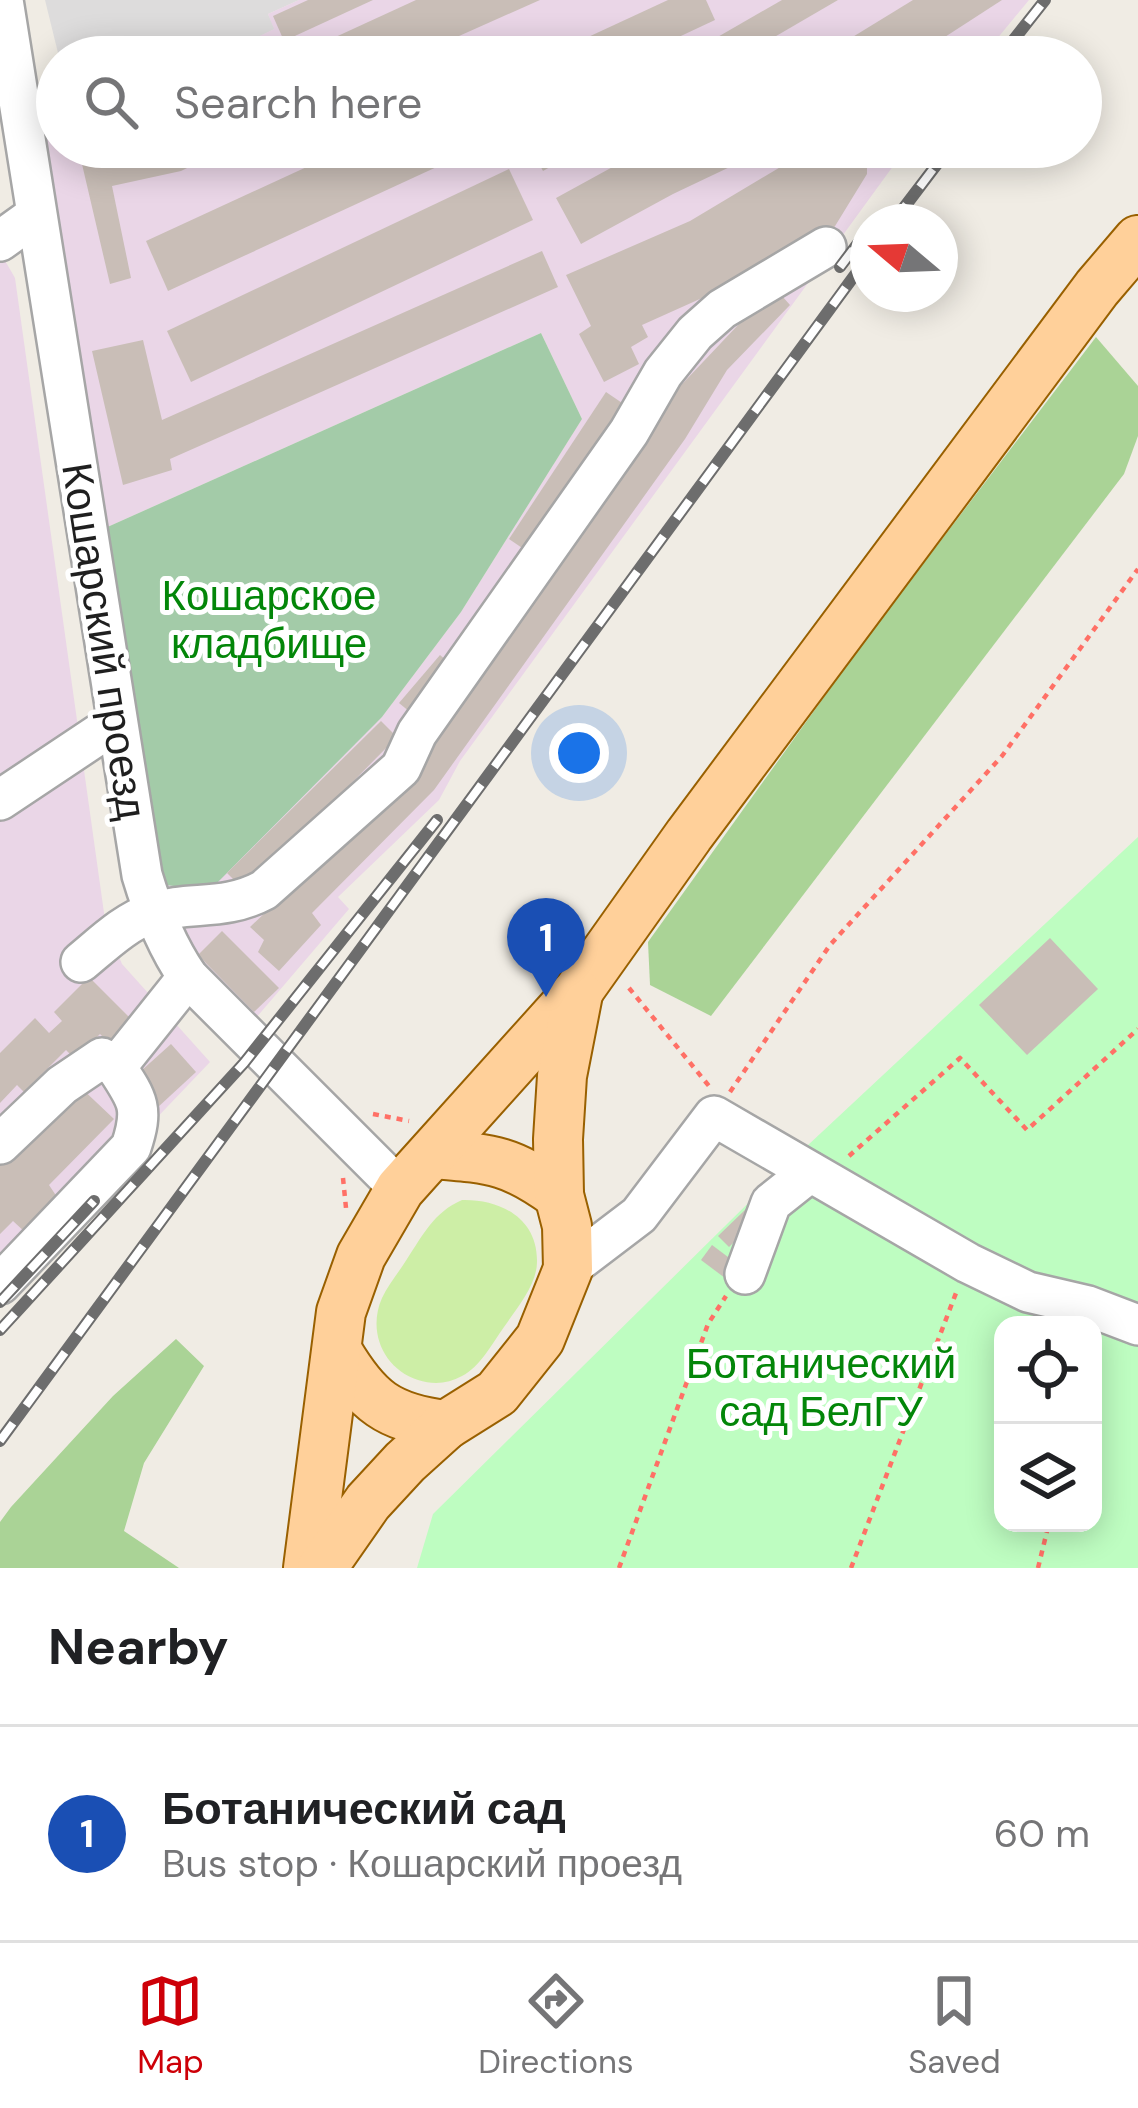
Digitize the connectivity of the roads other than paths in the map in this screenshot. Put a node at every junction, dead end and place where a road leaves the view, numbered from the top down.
1 (3, 0) edge
2 (36, 215) junction
3 (1138, 241) edge
4 (0, 242) edge
5 (826, 247) dead end
6 (117, 722) junction
7 (0, 800) edge
8 (153, 912) junction
9 (81, 962) dead end
10 (188, 977) junction
11 (599, 983) junction
12 (116, 1067) junction
13 (0, 1144) edge
14 (434, 1154) junction
15 (823, 1170) junction
16 (400, 1189) junction
17 (559, 1195) junction
18 (568, 1269) junction
19 (746, 1274) road end
20 (0, 1284) edge
21 (1138, 1325) edge
22 (338, 1352) junction
23 (446, 1425) junction
24 (308, 1568) edge
25 (322, 1568) edge

1 - 2 street, Кошарский проезд
2 - 4 street
2 - 6 street, Кошарский проезд
3 - 11 main road
5 - 8 street
6 - 7 street
6 - 8 street, Кошарский проезд
8 - 9 street
8 - 10 street, Кошарский проезд
10 - 12 street
10 - 16 street, Кошарский проезд
11 - 14 main road
11 - 17 main road
12 - 13 street
12 - 20 street
14 - 16 main road
14 - 17 main road
15 - 18 street
15 - 19 street
15 - 21 street
16 - 22 main road
17 - 18 main road
18 - 23 main road
22 - 23 main road
22 - 24 main road
23 - 25 main road

